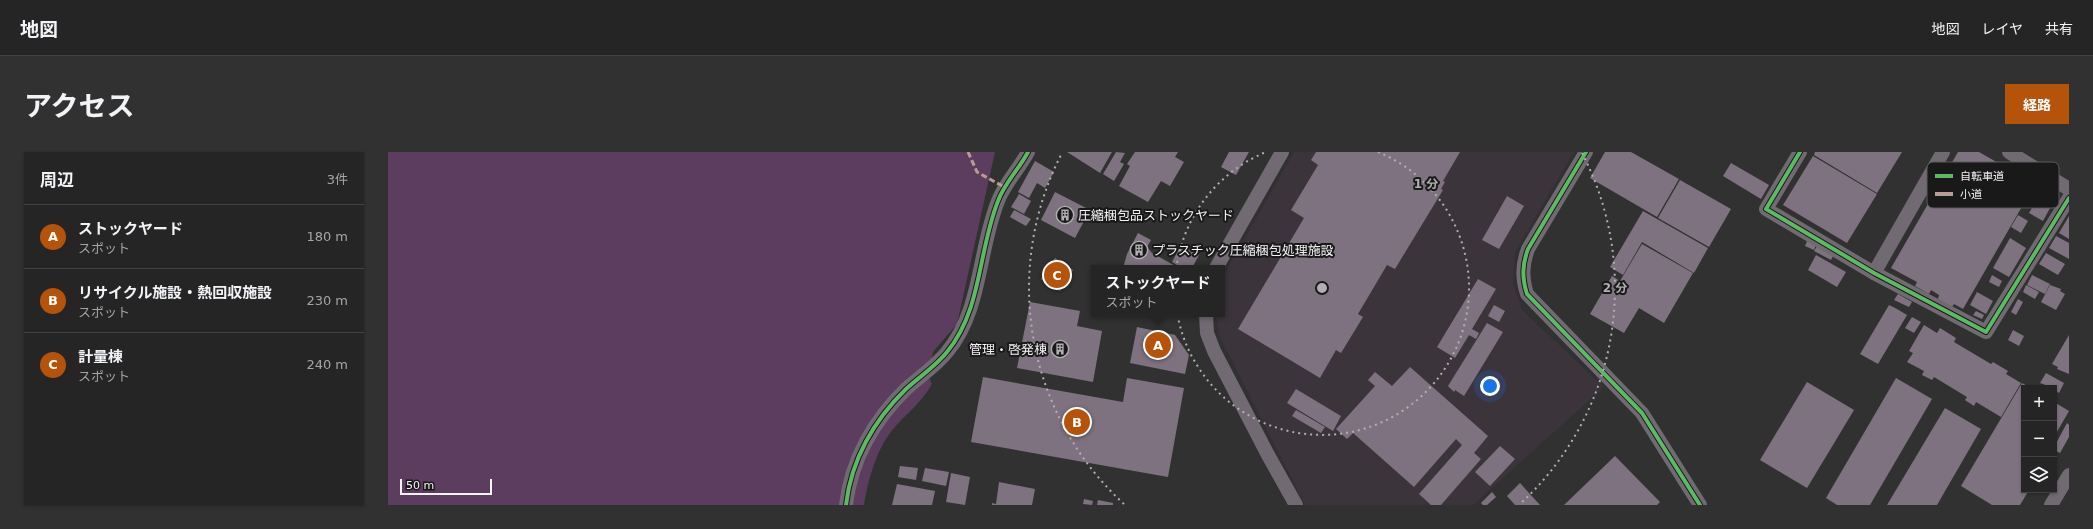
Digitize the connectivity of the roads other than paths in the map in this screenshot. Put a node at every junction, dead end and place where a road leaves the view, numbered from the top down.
1 (1028, 152) edge
2 (1282, 152) edge
3 (1586, 152) edge
4 (1800, 152) edge
5 (1943, 152) edge
6 (2009, 152) edge
7 (1937, 162) edge
8 (2025, 162) edge
9 (1927, 180) edge
10 (2059, 183) edge
11 (2069, 189) edge
12 (2069, 198) edge
13 (1218, 265) edge
14 (1874, 273) junction
15 (1206, 317) edge
16 (2069, 474) edge
17 (846, 505) edge
18 (1296, 505) edge
19 (1700, 505) edge
20 (2051, 505) edge

1 - 17 street
2 - 13 street
3 - 19 street
4 - 14 street
5 - 7 street
6 - 8 street
9 - 14 street
10 - 11 street
12 - 14 street
15 - 18 street
16 - 20 street

